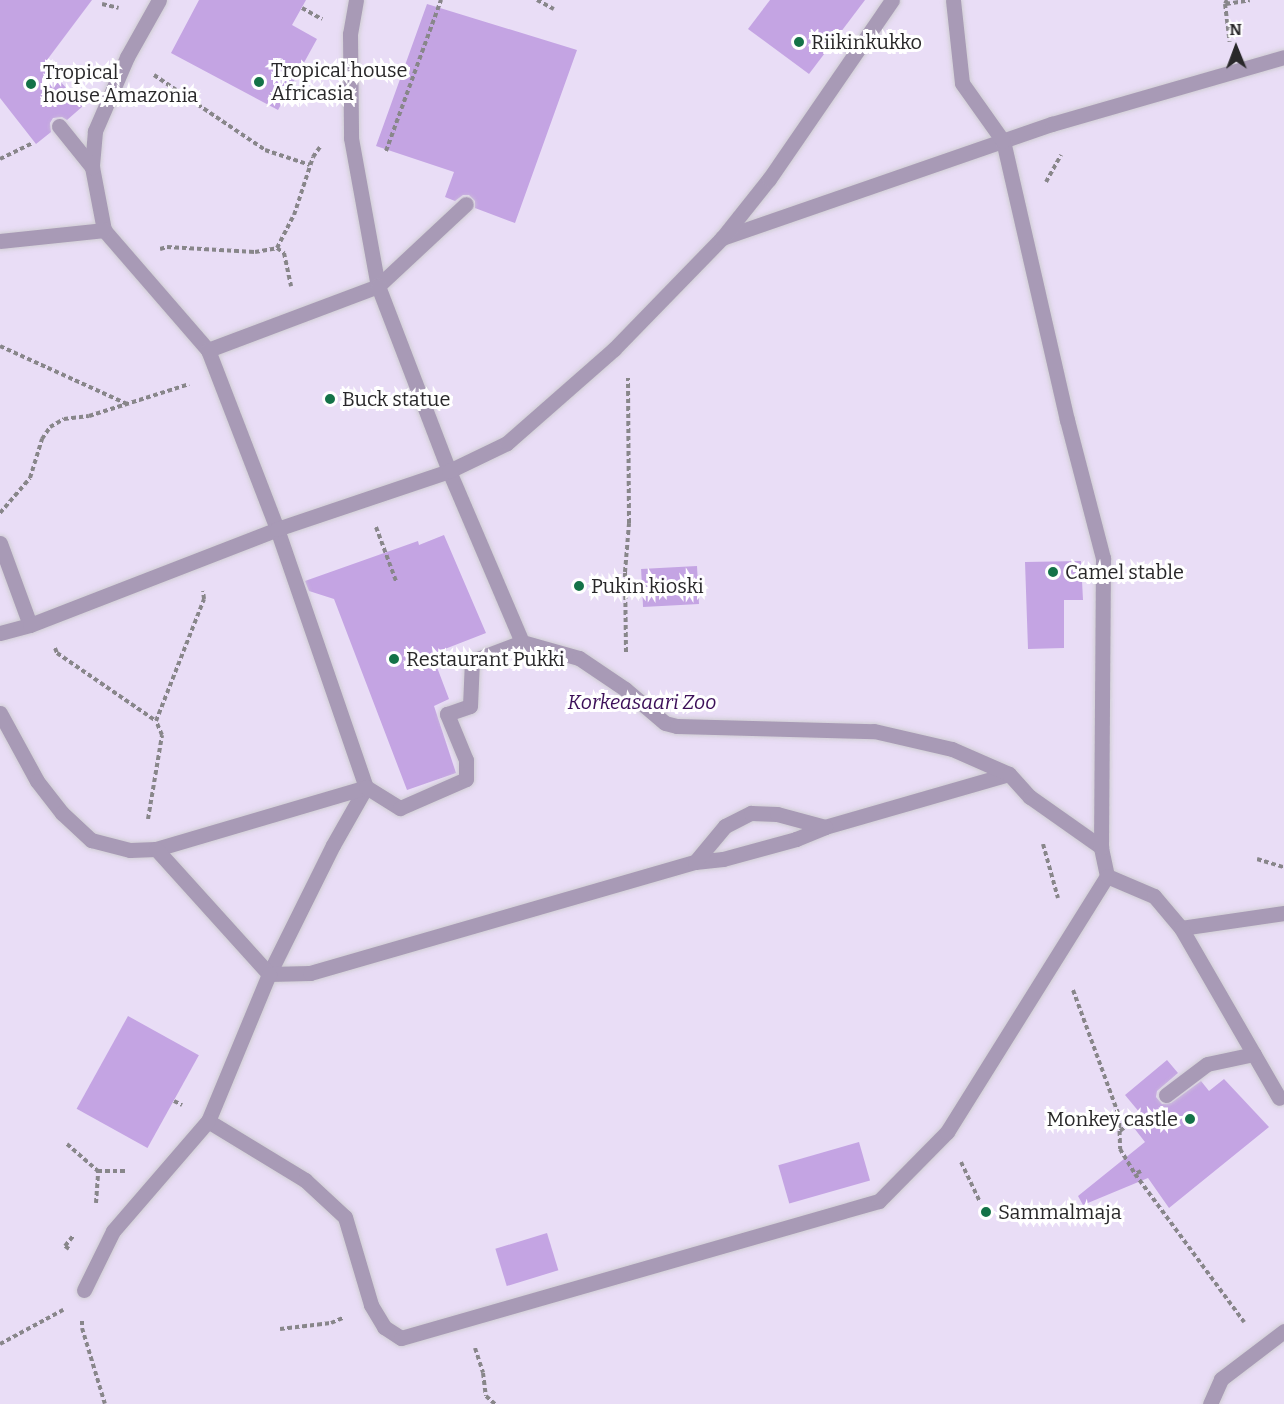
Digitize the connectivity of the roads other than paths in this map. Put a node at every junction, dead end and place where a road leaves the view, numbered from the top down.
1 (159, 0) edge
2 (356, 0) edge
3 (892, 0) edge
4 (953, 0) edge
5 (1284, 57) edge
6 (59, 126) dead end
7 (1003, 141) junction
8 (92, 167) junction
9 (466, 204) dead end
10 (104, 230) junction
11 (722, 238) junction
12 (0, 241) edge
13 (378, 286) junction
14 (208, 350) junction
15 (449, 471) junction
16 (277, 529) junction
17 (0, 543) edge
18 (30, 625) junction
19 (0, 633) edge
20 (522, 642) junction
21 (0, 713) edge
22 (1009, 774) junction
23 (366, 787) junction
24 (825, 827) junction
25 (1101, 847) junction
26 (149, 849) junction
27 (695, 862) junction
28 (1107, 876) junction
29 (1284, 913) edge
30 (1181, 928) junction
31 (269, 974) junction
32 (1254, 1054) junction
33 (1166, 1095) dead end
34 (1279, 1098) dead end
35 (208, 1121) junction
36 (84, 1290) road end
37 (1284, 1331) edge
38 (1210, 1404) edge

1 - 8 lane
2 - 13 lane
3 - 11 lane
4 - 7 lane
5 - 7 lane
6 - 8 lane
7 - 11 lane
7 - 25 lane
8 - 10 lane
9 - 13 lane
10 - 12 lane
10 - 14 lane
11 - 15 lane
13 - 14 lane
13 - 15 lane
14 - 16 lane
15 - 16 lane
15 - 20 lane
16 - 18 lane
16 - 23 lane
17 - 18 lane
18 - 19 lane
20 - 22 lane
20 - 23 lane
21 - 26 lane
22 - 24 lane
22 - 25 lane
23 - 26 lane
23 - 31 lane
24 - 27 lane
24 - 27 lane
25 - 28 lane
26 - 31 lane
27 - 31 lane
28 - 30 lane
28 - 35 lane
29 - 30 lane
30 - 32 lane
31 - 35 lane
32 - 33 lane
32 - 34 lane
35 - 36 lane
37 - 38 lane

